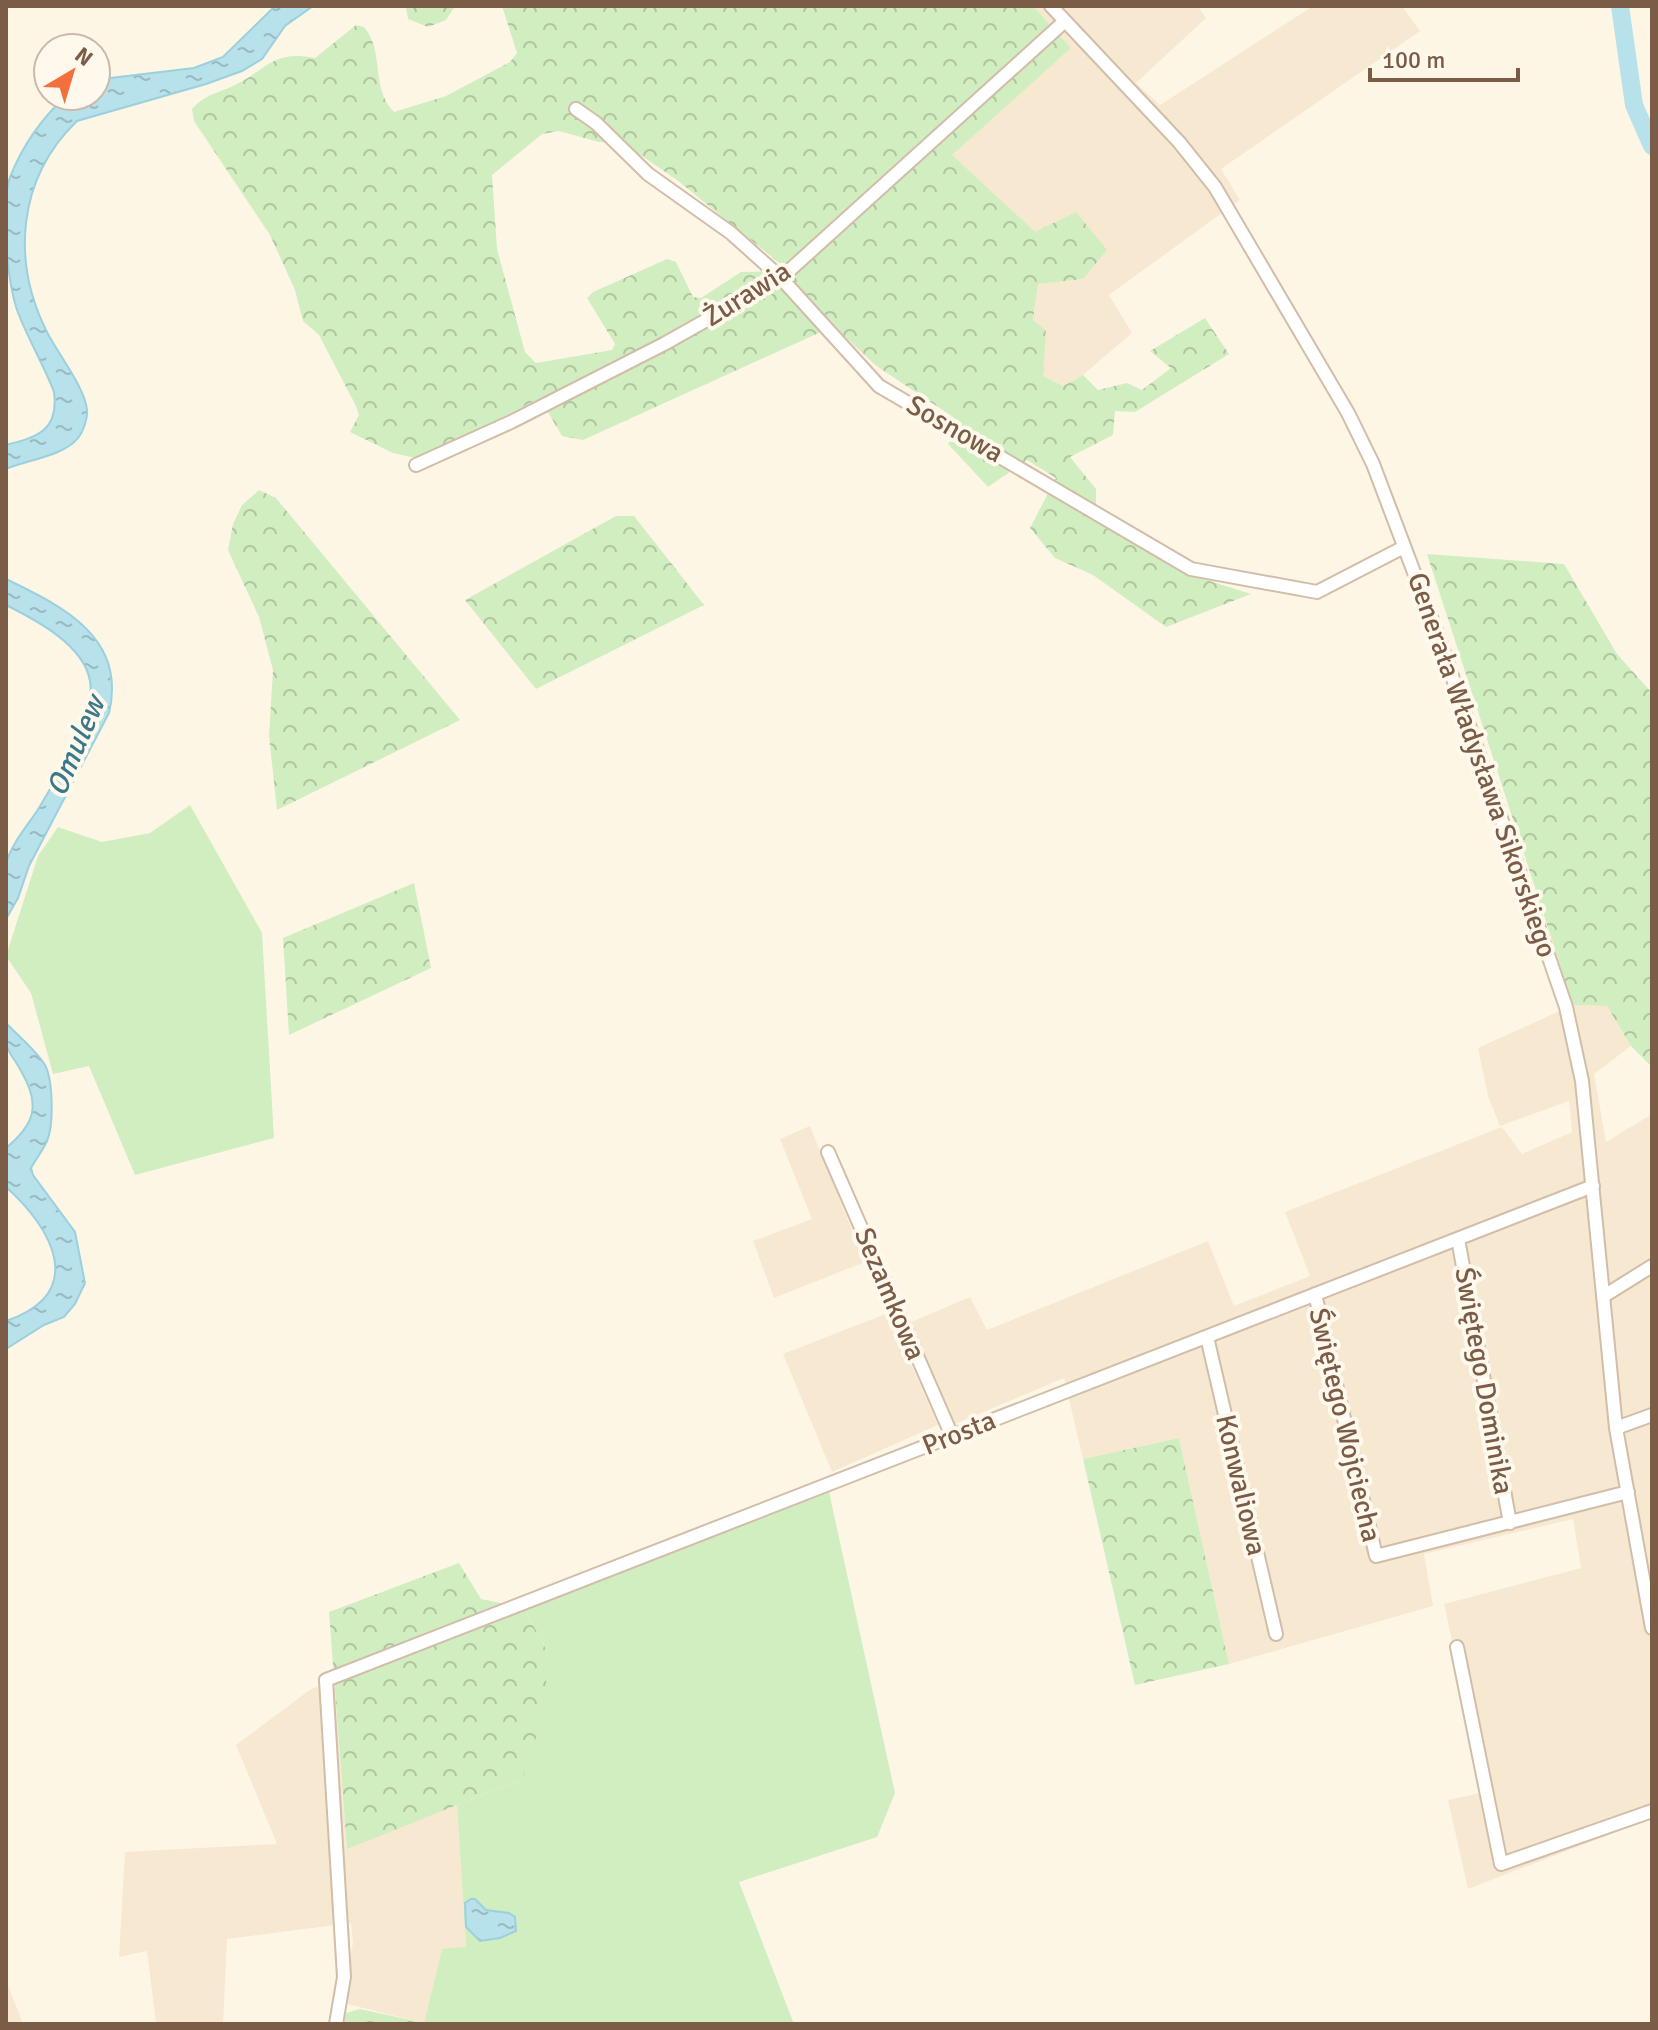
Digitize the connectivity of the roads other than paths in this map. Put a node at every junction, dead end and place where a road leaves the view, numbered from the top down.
1 (1051, 6) edge
2 (1065, 21) junction
3 (576, 109) dead end
4 (781, 278) junction
5 (416, 465) dead end
6 (1404, 547) junction
7 (828, 1152) dead end
8 (1593, 1186) junction
9 (1458, 1239) junction
10 (1652, 1266) edge
11 (1315, 1294) junction
12 (1604, 1296) junction
13 (1207, 1337) junction
14 (1652, 1415) edge
15 (1616, 1428) junction
16 (952, 1436) junction
17 (1628, 1492) junction
18 (1510, 1523) junction
19 (1651, 1622) edge
20 (1276, 1634) dead end
21 (1457, 1647) dead end
22 (1652, 1811) edge
23 (336, 2024) edge

1 - 2 street, Generała Władysława Sikorskiego
2 - 4 street, Żurawia
2 - 6 street, Generała Władysława Sikorskiego
3 - 4 street, Sosnowa
4 - 5 street, Żurawia
4 - 6 street, Sosnowa
6 - 8 street, Generała Władysława Sikorskiego
7 - 16 street, Sezamkowa
8 - 9 street, Prosta
8 - 12 street, Generała Władysława Sikorskiego
9 - 11 street, Prosta
9 - 18 street, Świętego Dominika
10 - 12 street
11 - 13 street, Prosta
11 - 18 street, Świętego Wojciecha
12 - 15 street, Generała Władysława Sikorskiego
13 - 16 street, Prosta
13 - 20 street, Konwaliowa
14 - 15 street
15 - 17 street, Generała Władysława Sikorskiego
16 - 23 street, Prosta
17 - 18 street
17 - 19 street, Generała Władysława Sikorskiego
21 - 22 street

